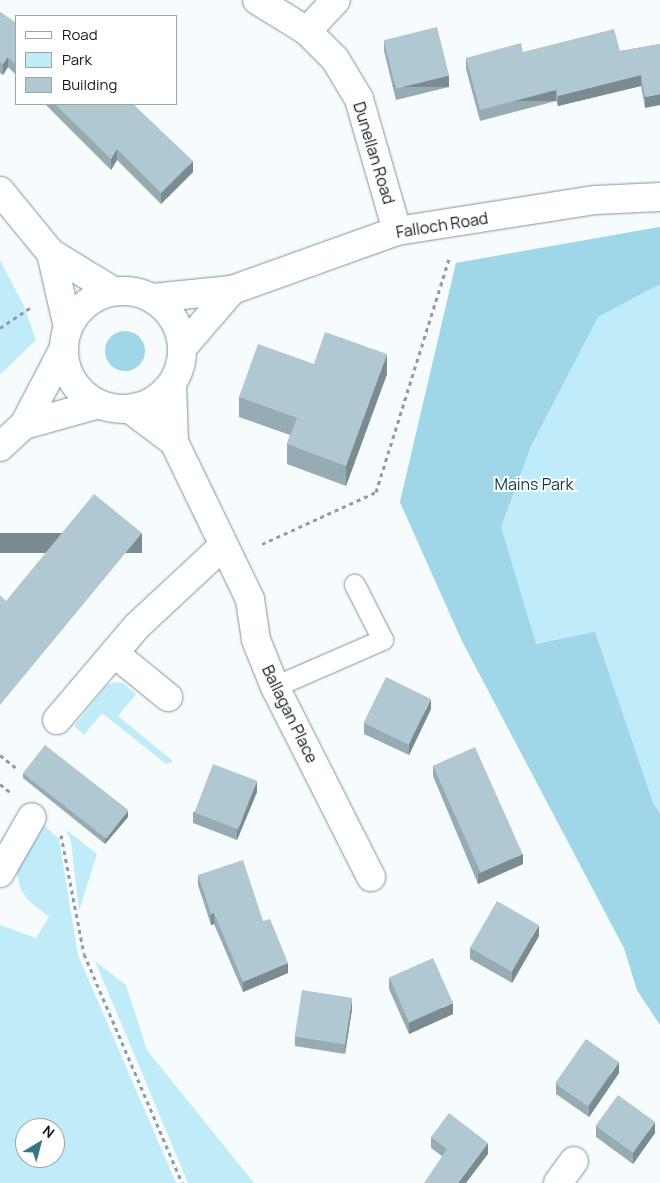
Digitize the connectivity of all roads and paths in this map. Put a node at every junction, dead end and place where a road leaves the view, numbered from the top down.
1 (257, 0) edge
2 (336, 0) edge
3 (307, 31) junction
4 (0, 191) edge
5 (660, 197) edge
6 (461, 222) junction
7 (396, 231) junction
8 (51, 254) junction
9 (232, 290) junction
10 (113, 291) junction
11 (152, 298) junction
12 (66, 338) junction
13 (183, 347) junction
14 (172, 384) junction
15 (99, 404) junction
16 (130, 409) junction
17 (24, 426) junction
18 (174, 442) junction
19 (0, 447) edge
20 (261, 545) dead end
21 (223, 546) junction
22 (354, 585) dead end
23 (114, 652) junction
24 (276, 687) junction
25 (168, 697) dead end
26 (57, 720) dead end
27 (0, 755) edge
28 (16, 768) dead end
29 (0, 784) edge
30 (14, 795) dead end
31 (32, 817) dead end
32 (56, 828) dead end
33 (0, 873) edge
34 (371, 877) dead end
35 (574, 1161) dead end
36 (182, 1183) edge
37 (558, 1183) edge

1 - 3 street, Dunellan Road
2 - 3 street
3 - 7 street, Dunellan Road
4 - 8 street
5 - 6 street, Falloch Road
6 - 7 street, Falloch Road
6 - 20 path
7 - 9 street, Falloch Road
8 - 10 street
8 - 12 street
9 - 11 street, Falloch Road
9 - 13 street, Falloch Road
10 - 11 street
10 - 12 street
11 - 13 street
12 - 15 street
12 - 17 street
13 - 14 street
14 - 16 street
14 - 18 street, Ballagan Place
15 - 16 street
15 - 17 street
16 - 18 street, Ballagan Place
17 - 19 street
18 - 21 street, Ballagan Place
21 - 23 street
21 - 24 street, Ballagan Place
22 - 24 lane
23 - 25 street
23 - 26 street
24 - 34 street, Ballagan Place
27 - 28 path
29 - 30 path
31 - 33 street
32 - 36 path
35 - 37 street

